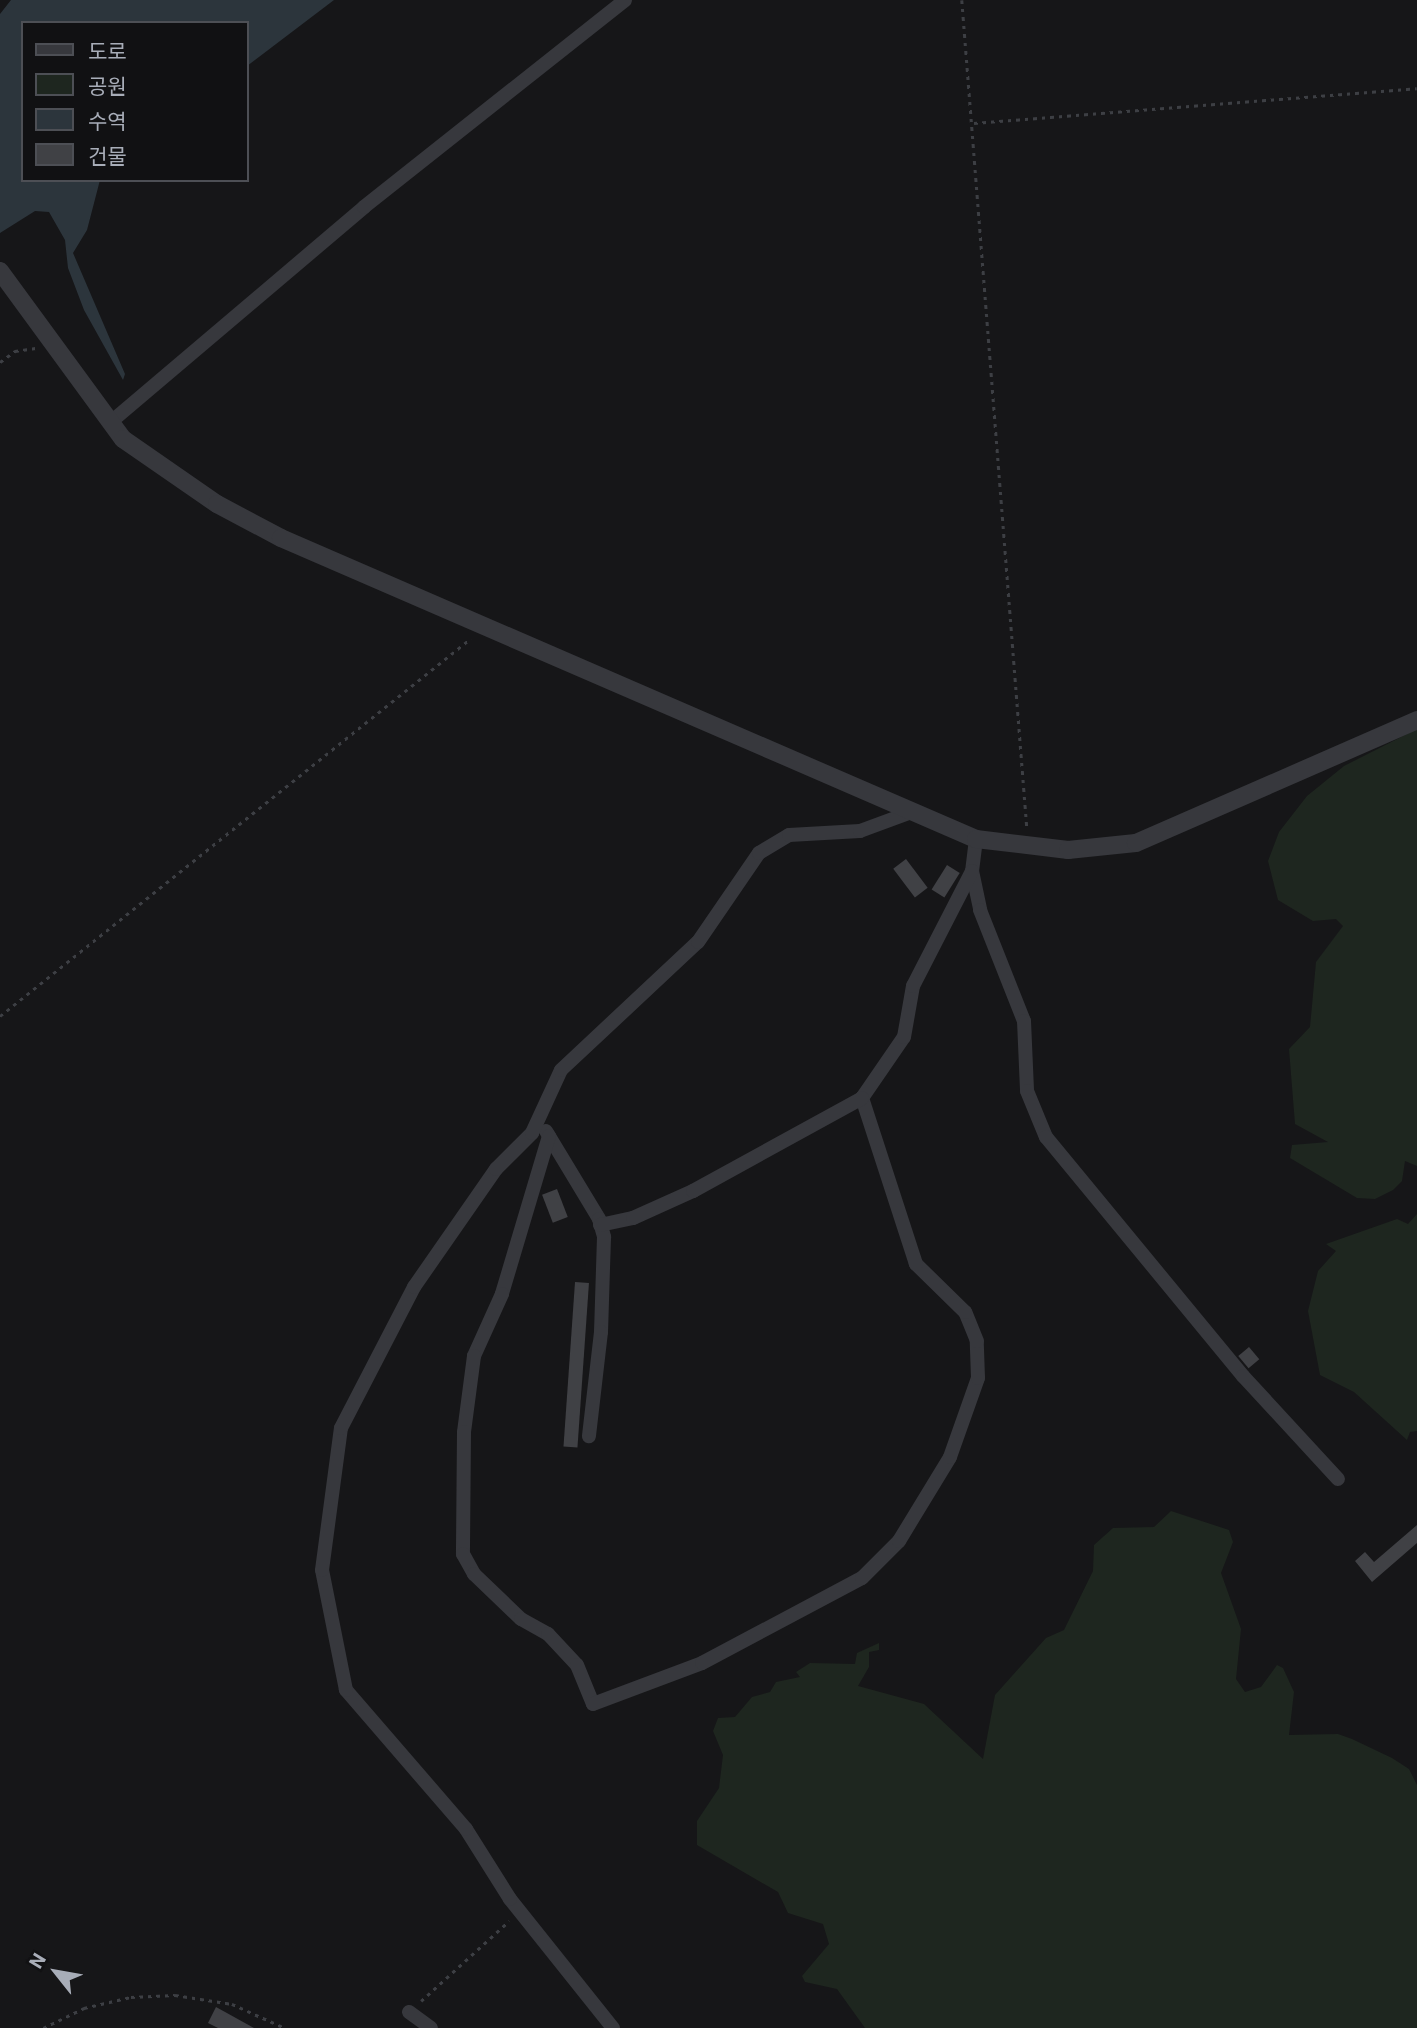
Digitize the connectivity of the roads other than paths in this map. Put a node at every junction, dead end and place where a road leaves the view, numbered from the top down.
1 (625, 0) edge
2 (0, 271) edge
3 (112, 422) junction
4 (1417, 720) edge
5 (909, 813) junction
6 (976, 839) junction
7 (972, 871) junction
8 (862, 1098) junction
9 (539, 1120) junction
10 (549, 1136) junction
11 (600, 1225) junction
12 (589, 1436) dead end
13 (1338, 1479) dead end
14 (409, 2012) road end
15 (431, 2028) edge
16 (613, 2028) edge

1 - 3 street
2 - 3 street
3 - 5 street
4 - 6 street
5 - 6 street
5 - 9 street
6 - 7 street
7 - 8 street
7 - 13 street
8 - 10 street
8 - 11 street
9 - 10 street
9 - 16 street
10 - 11 street
11 - 12 street
14 - 15 street

